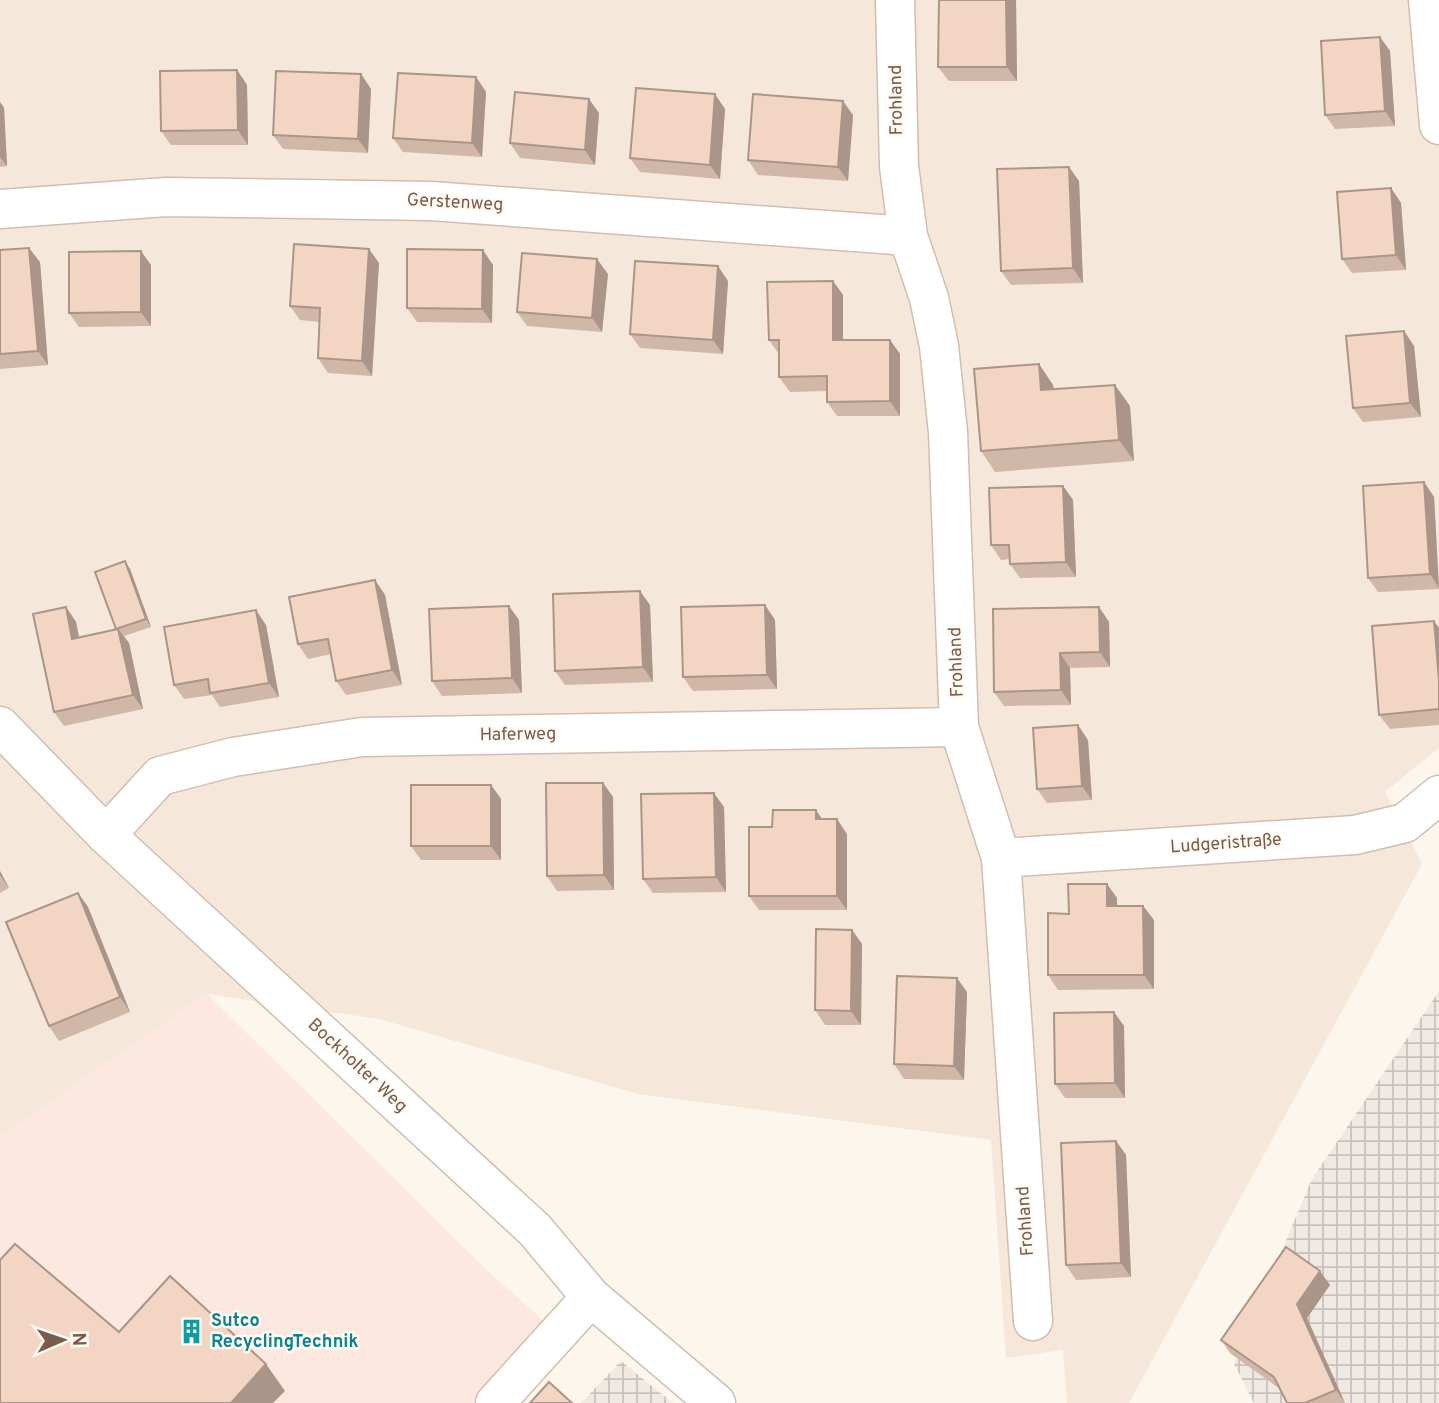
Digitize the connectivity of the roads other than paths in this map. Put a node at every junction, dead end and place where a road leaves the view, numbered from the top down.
1 (895, 0) edge
2 (1428, 0) edge
3 (1439, 125) edge
4 (0, 209) edge
5 (908, 236) junction
6 (0, 726) edge
7 (959, 727) junction
8 (1439, 795) edge
9 (106, 835) junction
10 (1001, 858) junction
11 (591, 1297) junction
12 (1033, 1321) dead end
13 (495, 1403) edge
14 (716, 1403) edge

1 - 5 street, Frohland
2 - 3 street
4 - 5 street, Gerstenweg
5 - 7 street, Frohland
6 - 9 street, Bockholter Weg
7 - 9 street, Haferweg
7 - 10 street, Frohland
8 - 10 street, Ludgeristraße
9 - 11 street, Bockholter Weg
10 - 12 street, Frohland
11 - 13 street
11 - 14 street, Bockholter Weg

